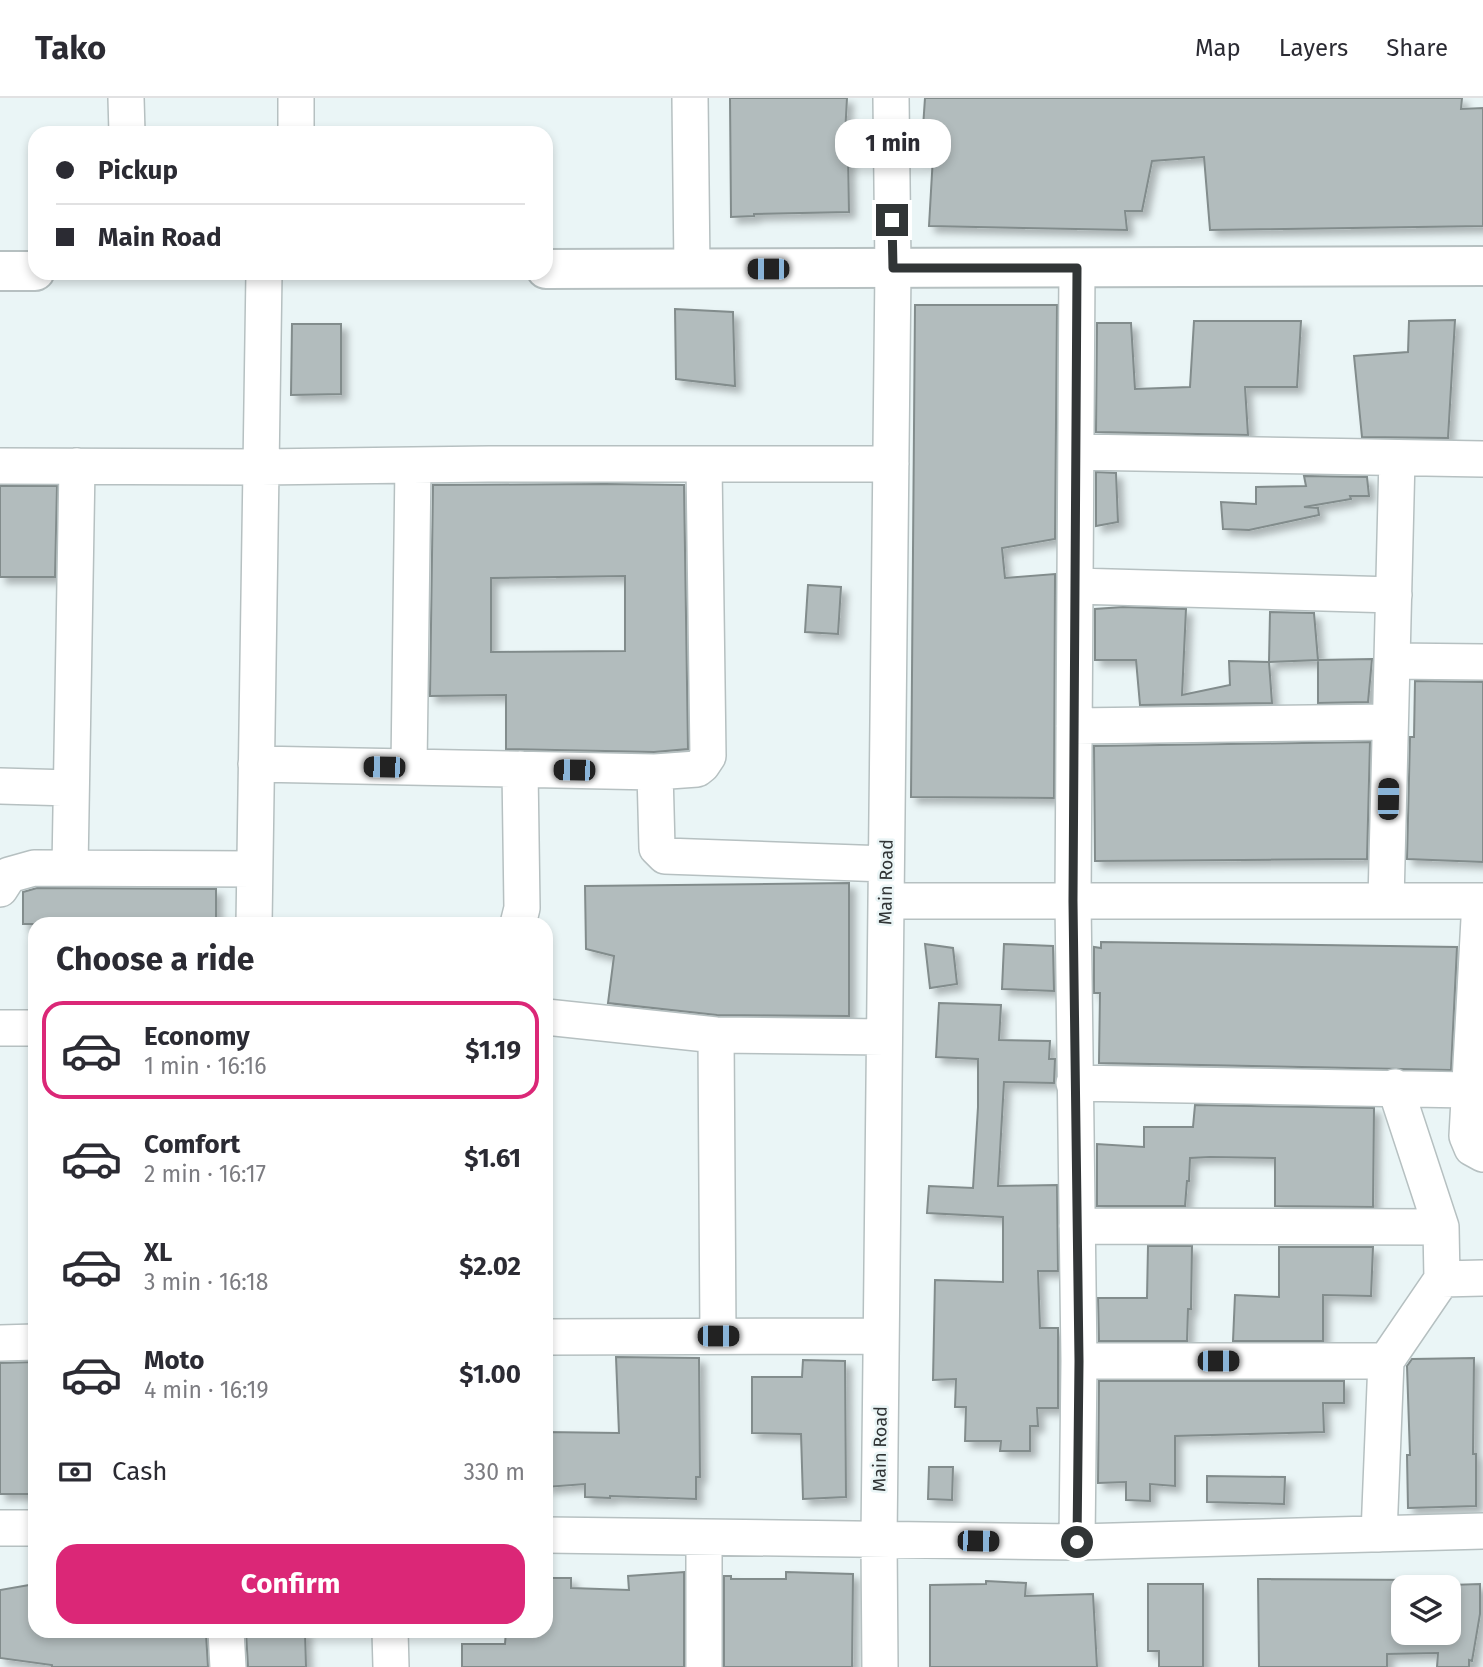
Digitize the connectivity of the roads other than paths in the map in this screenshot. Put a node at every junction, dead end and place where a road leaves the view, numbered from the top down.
1 (126, 98) edge
2 (296, 98) edge
3 (690, 98) edge
4 (891, 98) edge
5 (127, 126) edge
6 (296, 126) edge
7 (1483, 266) edge
8 (893, 268) junction
9 (1077, 268) junction
10 (553, 269) edge
11 (692, 269) junction
12 (0, 271) edge
13 (28, 271) edge
14 (264, 280) edge
15 (1076, 452) junction
16 (1397, 458) junction
17 (1483, 459) edge
18 (891, 464) junction
19 (413, 465) junction
20 (705, 465) junction
21 (0, 466) edge
22 (76, 466) junction
23 (261, 467) junction
24 (1075, 586) junction
25 (1394, 594) junction
26 (1392, 661) junction
27 (1483, 662) edge
28 (1390, 722) junction
29 (1074, 726) junction
30 (256, 764) junction
31 (409, 767) junction
32 (520, 769) junction
33 (654, 772) junction
34 (0, 786) edge
35 (71, 788) junction
36 (886, 864) junction
37 (70, 869) junction
38 (254, 869) junction
39 (0, 889) edge
40 (886, 901) junction
41 (1073, 901) junction
42 (1386, 901) junction
43 (1482, 901) edge
44 (254, 917) edge
45 (520, 917) edge
46 (553, 1018) edge
47 (0, 1028) edge
48 (28, 1028) edge
49 (716, 1035) junction
50 (884, 1037) junction
51 (1074, 1083) junction
52 (1395, 1087) junction
53 (1469, 1090) junction
54 (1483, 1154) edge
55 (1077, 1226) junction
56 (1441, 1227) junction
57 (1483, 1278) edge
58 (1442, 1279) junction
59 (718, 1336) junction
60 (881, 1336) junction
61 (553, 1337) edge
62 (28, 1342) edge
63 (0, 1343) edge
64 (1079, 1361) junction
65 (1385, 1361) junction
66 (0, 1528) edge
67 (28, 1528) edge
68 (1483, 1531) edge
69 (1379, 1534) junction
70 (553, 1535) edge
71 (704, 1537) junction
72 (879, 1540) junction
73 (1077, 1542) junction
74 (226, 1638) edge
75 (390, 1638) edge
76 (228, 1667) edge
77 (391, 1667) edge
78 (704, 1667) edge
79 (880, 1667) edge

1 - 5 street
2 - 6 street
3 - 11 street
4 - 8 street, Main Road
7 - 9 street
8 - 9 street
8 - 11 street
8 - 18 street, Main Road
9 - 15 street
10 - 11 street
12 - 13 street
14 - 23 street
15 - 16 street
15 - 24 street
16 - 17 street
16 - 25 street
18 - 20 street
18 - 36 street, Main Road
19 - 20 street
19 - 23 street
19 - 31 street
20 - 33 street
21 - 22 street
22 - 23 street
22 - 35 street
23 - 30 street
24 - 25 street
24 - 29 street
25 - 26 street
26 - 27 street
26 - 28 street
28 - 29 street
28 - 42 street
29 - 41 street
30 - 31 street
30 - 38 street
31 - 32 street
32 - 33 street
32 - 45 street
33 - 36 street
34 - 35 street
35 - 37 street
36 - 40 street, Main Road
37 - 38 street
37 - 39 street
38 - 44 street
40 - 41 street
40 - 50 street, Main Road
41 - 42 street
41 - 51 street
42 - 43 street
43 - 53 street
46 - 49 street
47 - 48 street
49 - 50 street
49 - 59 street
50 - 60 street, Main Road
51 - 52 street
51 - 55 street
52 - 53 street
52 - 56 street
53 - 54 street
55 - 56 street
55 - 64 street
56 - 58 street
57 - 58 street
58 - 65 street
59 - 60 street
59 - 61 street
60 - 72 street, Main Road
62 - 63 street
64 - 65 street
64 - 73 street
65 - 69 street
66 - 67 street
68 - 69 street
69 - 73 street
70 - 71 street
71 - 72 street
71 - 78 street
72 - 73 street
72 - 79 street, Main Road
74 - 76 street
75 - 77 street

